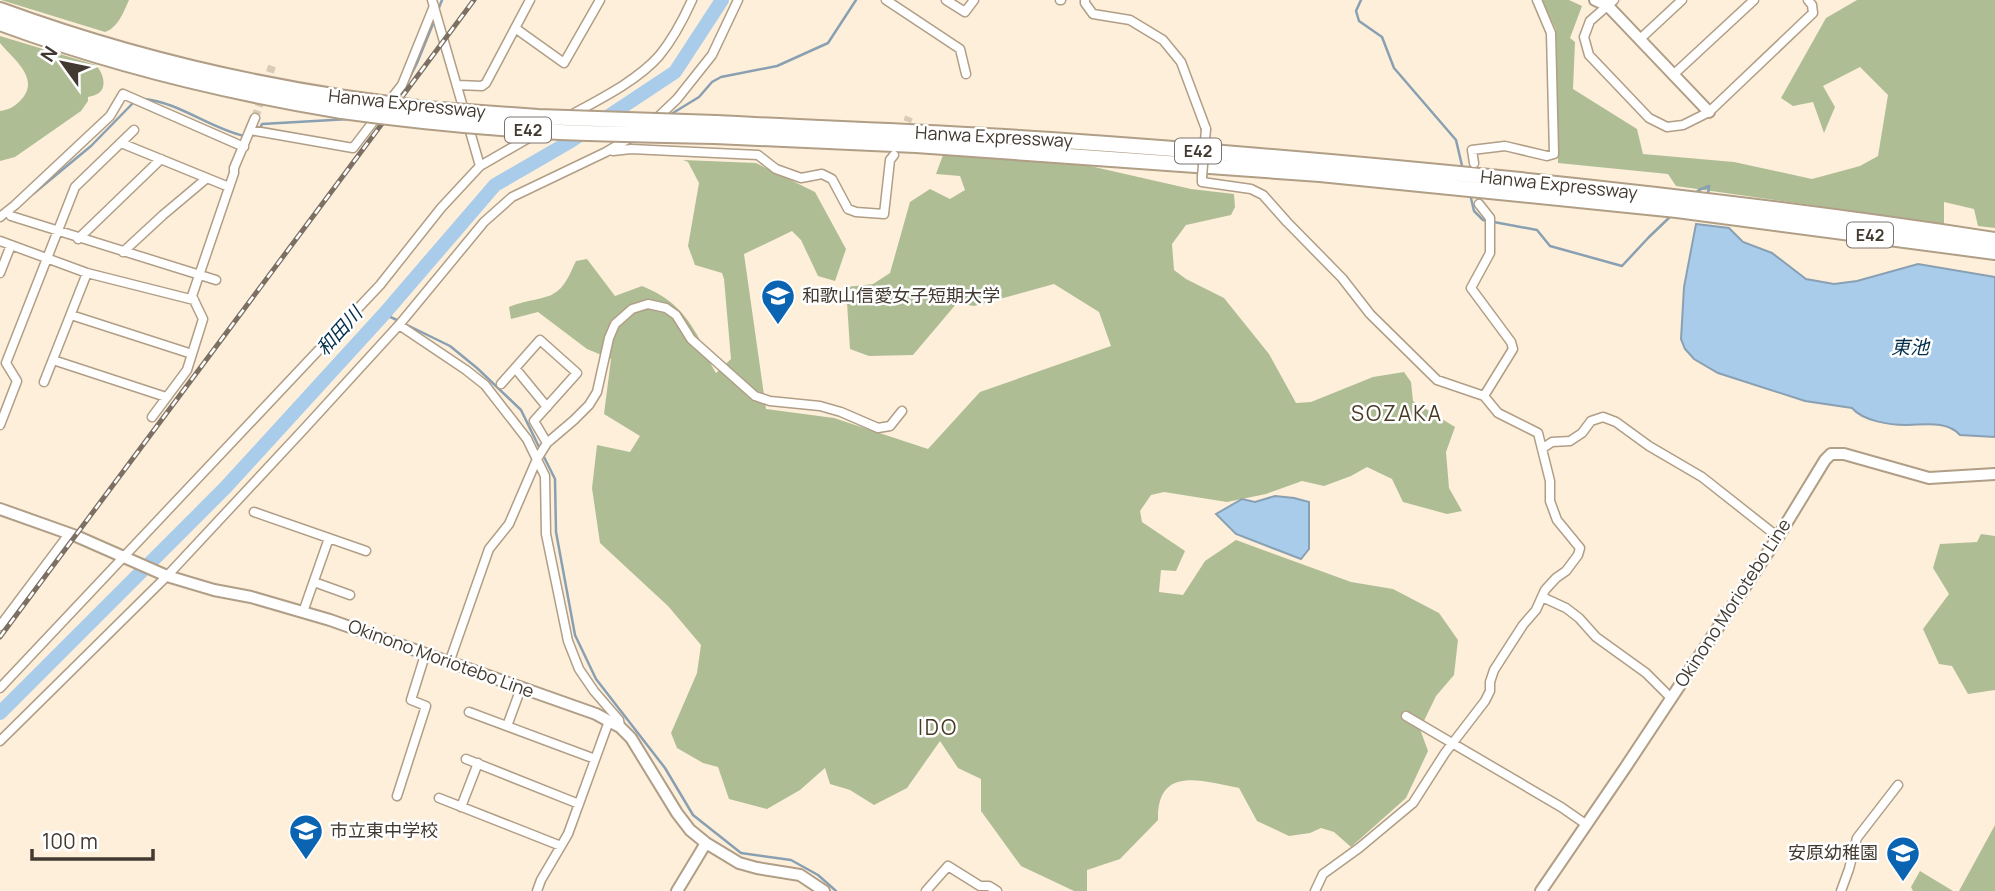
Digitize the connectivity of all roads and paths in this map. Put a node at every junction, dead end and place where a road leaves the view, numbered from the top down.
1 (530, 0) edge
2 (600, 0) edge
3 (692, 0) edge
4 (738, 0) edge
5 (886, 0) edge
6 (946, 0) edge
7 (974, 0) edge
8 (1085, 0) edge
9 (1537, 0) edge
10 (1595, 0) edge
11 (1682, 0) edge
12 (1754, 0) edge
13 (1808, 0) edge
14 (433, 3) edge
15 (1611, 3) edge
16 (0, 10) edge
17 (0, 23) edge
18 (515, 28) junction
19 (1640, 39) junction
20 (966, 74) dead end
21 (1674, 75) junction
22 (457, 85) junction
23 (343, 105) junction
24 (1709, 112) junction
25 (255, 118) tunnel mouth
26 (134, 130) dead end
27 (250, 130) junction
28 (121, 142) junction
29 (244, 147) junction
30 (606, 152) junction
31 (894, 155) dead end
32 (161, 159) junction
33 (1474, 163) dead end
34 (480, 166) junction
35 (207, 178) junction
36 (229, 187) junction
37 (1479, 204) dead end
38 (1747, 212) junction
39 (11, 216) dead end
40 (0, 217) edge
41 (57, 232) junction
42 (78, 239) junction
43 (1995, 240) edge
44 (0, 241) edge
45 (11, 245) junction
46 (123, 252) junction
47 (1995, 252) edge
48 (47, 258) junction
49 (0, 273) edge
50 (87, 273) junction
51 (198, 275) junction
52 (215, 280) dead end
53 (194, 300) junction
54 (71, 315) junction
55 (399, 325) junction
56 (192, 354) junction
57 (53, 359) junction
58 (0, 367) edge
59 (515, 369) junction
60 (10, 371) junction
61 (44, 382) dead end
62 (501, 384) dead end
63 (1484, 396) junction
64 (166, 397) junction
65 (547, 407) junction
66 (902, 411) dead end
67 (152, 416) dead end
68 (0, 425) edge
69 (547, 443) junction
70 (1543, 447) junction
71 (537, 459) junction
72 (1995, 474) edge
73 (0, 509) edge
74 (254, 512) dead end
75 (69, 534) junction
76 (1778, 537) junction
77 (329, 538) junction
78 (366, 551) dead end
79 (127, 558) junction
80 (165, 575) junction
81 (314, 582) junction
82 (350, 595) dead end
83 (1542, 597) junction
84 (303, 612) junction
85 (0, 626) edge
86 (425, 654) junction
87 (449, 663) junction
88 (0, 688) edge
89 (521, 688) junction
90 (1671, 698) junction
91 (468, 712) dead end
92 (1406, 716) dead end
93 (609, 721) junction
94 (507, 726) junction
95 (620, 727) junction
96 (0, 741) edge
97 (1453, 743) junction
98 (466, 759) dead end
99 (595, 759) junction
100 (478, 764) junction
101 (1898, 785) dead end
102 (397, 796) dead end
103 (439, 798) dead end
104 (579, 804) junction
105 (461, 807) junction
106 (1587, 825) junction
107 (706, 843) junction
108 (561, 846) junction
109 (537, 891) edge
110 (677, 891) edge
111 (824, 891) edge
112 (926, 891) edge
113 (998, 891) edge
114 (1315, 891) edge
115 (1541, 891) edge
116 (1841, 891) edge

1 - 18 street
2 - 18 street
3 - 34 street
4 - 30 street
5 - 20 street
6 - 7 street
8 - 63 street, bridge
9 - 33 street
10 - 15 main road
11 - 19 street
12 - 21 street
13 - 24 street
14 - 22 street
14 - 27 street
15 - 19 main road
15 - 24 street
16 - 23 highway, Hanwa Expressway / E42
17 - 23 highway, Hanwa Expressway / E42
18 - 22 street
19 - 21 main road
21 - 24 main road
22 - 34 street
23 - 38 highway, Hanwa Expressway / E42, bridge
25 - 27 street
26 - 28 street
27 - 29 street
28 - 32 street
28 - 41 street
29 - 36 street
29 - 40 street
30 - 31 street
30 - 55 street
32 - 35 street
32 - 42 street
34 - 79 street
35 - 36 street
35 - 46 street
36 - 51 street
37 - 63 street
38 - 43 highway, Hanwa Expressway / E42
38 - 47 highway, Hanwa Expressway / E42
39 - 41 street
41 - 42 street
41 - 48 street
42 - 46 street
44 - 45 street
45 - 48 street
45 - 49 street
46 - 51 street
48 - 50 street
48 - 60 street
50 - 53 street
50 - 54 street
51 - 52 street
51 - 53 street
53 - 56 street
54 - 56 street
54 - 57 street
55 - 71 street
55 - 80 street
56 - 64 street
57 - 61 street
57 - 64 street
58 - 60 street
59 - 62 street
59 - 65 street
59 - 65 street
60 - 68 street
63 - 70 street
64 - 67 street
65 - 69 street
66 - 69 street
69 - 71 street
70 - 76 street
70 - 83 street
71 - 87 street
71 - 95 street
72 - 76 main road, Okinono Moriotebo Line
73 - 75 main road, Okinono Moriotebo Line
74 - 77 street
75 - 79 main road, Okinono Moriotebo Line
75 - 85 street
76 - 90 main road, Okinono Moriotebo Line
77 - 78 street
77 - 81 street
79 - 80 main road, Okinono Moriotebo Line
79 - 88 street
80 - 84 main road, Okinono Moriotebo Line
80 - 96 street
81 - 82 street
81 - 84 street
83 - 90 street
83 - 97 street
84 - 86 main road, Okinono Moriotebo Line
86 - 87 main road, Okinono Moriotebo Line
86 - 102 street
87 - 89 main road, Okinono Moriotebo Line
89 - 93 main road, Okinono Moriotebo Line
89 - 94 street
90 - 106 main road, Okinono Moriotebo Line
91 - 94 street
92 - 97 street
93 - 95 main road, Okinono Moriotebo Line
93 - 99 street
94 - 99 street
95 - 107 main road, Okinono Moriotebo Line
97 - 106 street
97 - 114 street
98 - 100 street
99 - 104 street
100 - 104 street
100 - 105 street
101 - 116 street
103 - 105 street
104 - 108 street
105 - 108 street
106 - 115 main road, Okinono Moriotebo Line
107 - 110 main road
107 - 111 main road, Okinono Moriotebo Line
108 - 109 street
112 - 113 street

